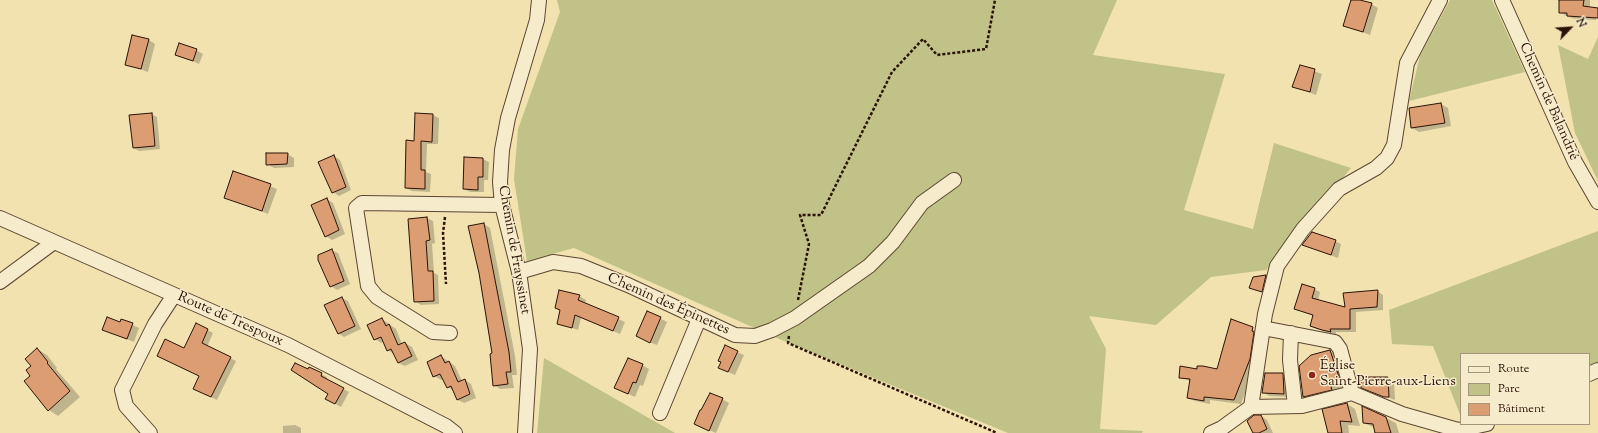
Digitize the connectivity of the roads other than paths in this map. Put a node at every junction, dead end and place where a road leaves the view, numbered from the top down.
1 (539, 0) edge
2 (1440, 0) edge
3 (1502, 0) edge
4 (954, 180) dead end
5 (1598, 202) edge
6 (502, 205) junction
7 (0, 218) edge
8 (54, 242) junction
9 (519, 272) junction
10 (0, 282) edge
11 (174, 295) junction
12 (699, 319) junction
13 (1263, 328) junction
14 (450, 333) dead end
15 (1291, 333) junction
16 (1347, 397) junction
17 (1295, 406) junction
18 (1250, 407) junction
19 (660, 413) dead end
20 (1482, 425) edge
21 (150, 433) edge
22 (455, 433) edge
23 (525, 433) edge
24 (1211, 433) edge

1 - 6 street, Chemin de Frayssinet
2 - 13 street
3 - 5 street, Chemin de Balandrié
4 - 12 street, Chemin des Épinettes
6 - 9 street, Chemin de Frayssinet
6 - 14 street
7 - 8 street, Route de Trespoux
8 - 10 street
8 - 11 street, Route de Trespoux
9 - 12 street, Chemin des Épinettes
9 - 23 street, Chemin de Frayssinet
11 - 21 street
11 - 22 street, Route de Trespoux
12 - 19 street
13 - 15 street
13 - 18 street
15 - 16 street
15 - 17 street
16 - 17 street
16 - 20 street
17 - 18 street
18 - 24 street

